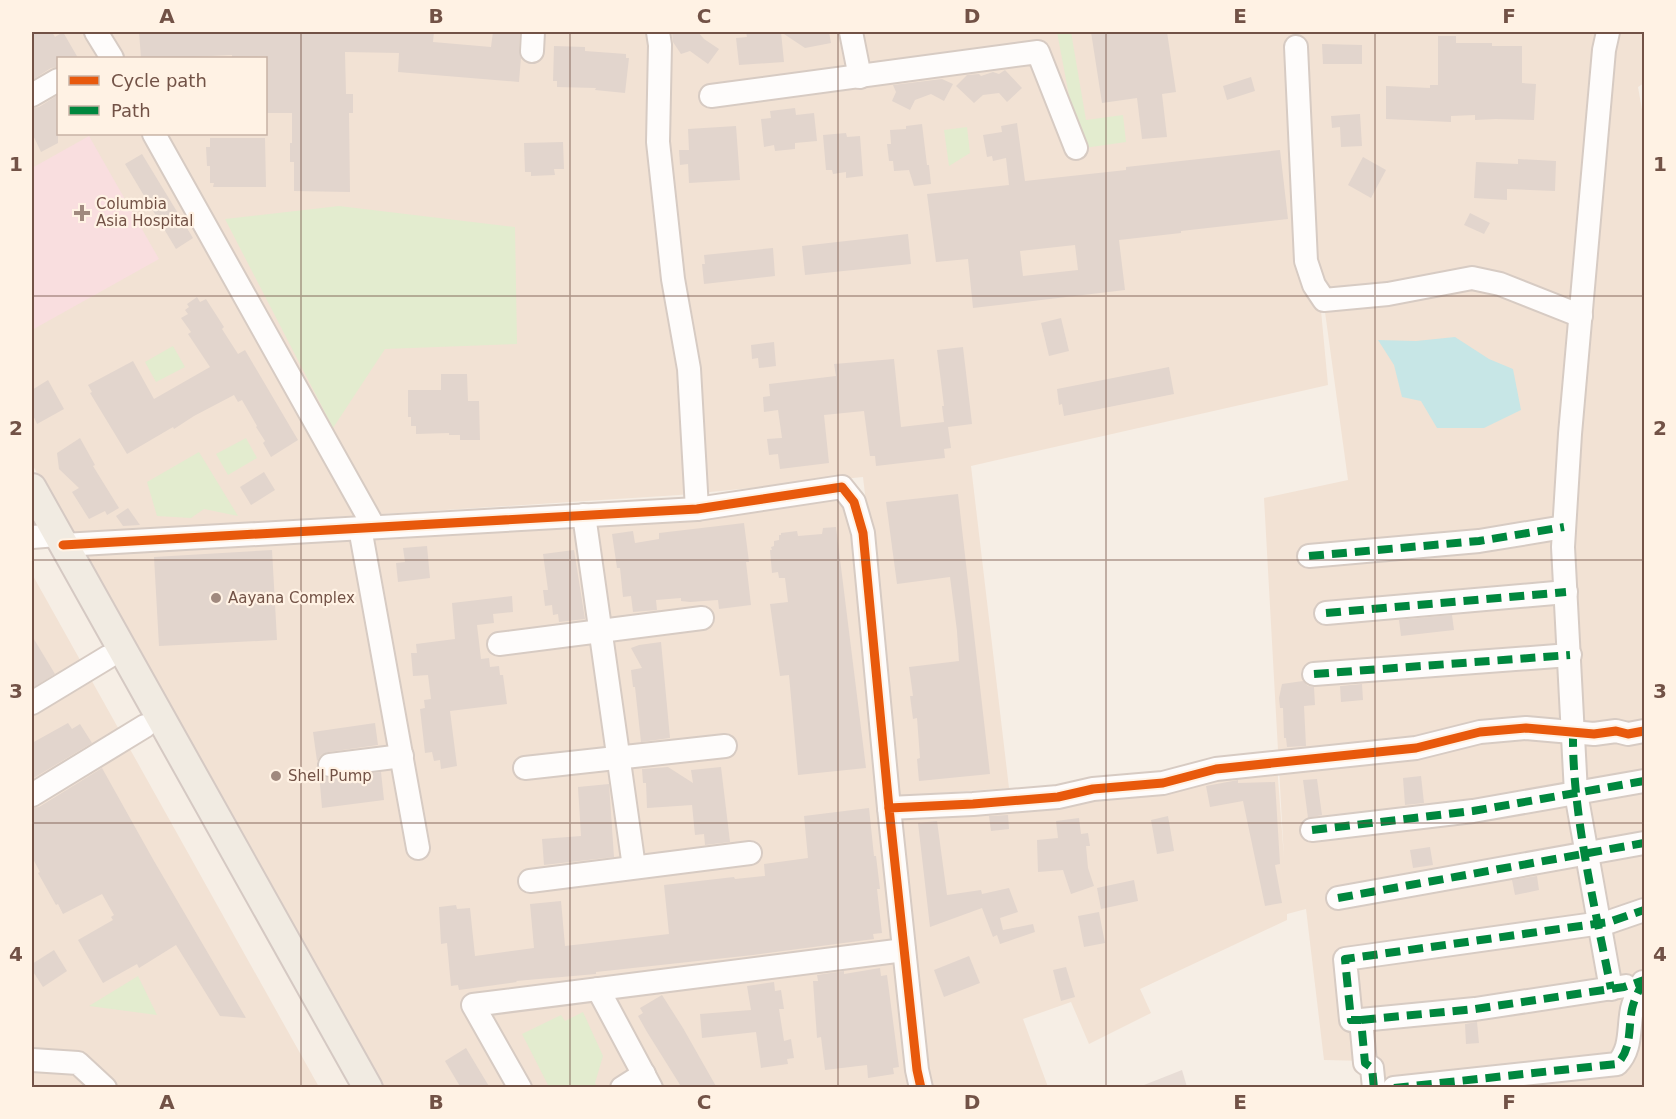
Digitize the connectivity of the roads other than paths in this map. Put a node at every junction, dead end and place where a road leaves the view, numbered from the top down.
1 (96, 32) edge
2 (658, 32) edge
3 (851, 32) edge
4 (1608, 32) edge
5 (1296, 47) dead end
6 (106, 56) edge
7 (860, 77) junction
8 (57, 81) edge
9 (32, 95) edge
10 (711, 96) dead end
11 (154, 135) edge
12 (1076, 148) dead end
13 (1581, 316) junction
14 (32, 488) edge
15 (697, 509) junction
16 (584, 515) junction
17 (1564, 527) junction
18 (367, 528) junction
19 (45, 535) edge
20 (1309, 556) dead end
21 (1566, 592) junction
22 (1326, 613) dead end
23 (702, 618) dead end
24 (600, 631) junction
25 (499, 644) dead end
26 (1569, 655) junction
27 (108, 657) junction
28 (1314, 674) dead end
29 (32, 703) edge
30 (145, 726) junction
31 (1644, 731) edge
32 (1573, 732) junction
33 (725, 746) dead end
34 (402, 756) junction
35 (618, 758) junction
36 (330, 765) dead end
37 (525, 768) dead end
38 (1644, 781) edge
39 (1576, 793) junction
40 (32, 795) edge
41 (889, 808) junction
42 (1312, 830) dead end
43 (1644, 843) edge
44 (418, 848) dead end
45 (750, 853) dead end
46 (1586, 854) junction
47 (634, 867) junction
48 (530, 881) dead end
49 (1338, 898) dead end
50 (1644, 910) edge
51 (1598, 923) junction
52 (904, 950) junction
53 (1644, 981) edge
54 (598, 989) junction
55 (1611, 989) junction
56 (1361, 1020) junction
57 (32, 1060) edge
58 (647, 1081) edge
59 (105, 1088) edge
60 (347, 1088) edge
61 (368, 1088) edge
62 (520, 1088) edge
63 (622, 1088) edge
64 (921, 1088) edge
65 (1374, 1088) edge
66 (1394, 1088) edge

1 - 6 street
2 - 15 street
3 - 7 street
4 - 13 street
5 - 13 street
7 - 10 street
7 - 12 street
8 - 9 street
11 - 18 street
13 - 17 street
14 - 19 main road
15 - 16 street
15 - 41 street
16 - 18 street
16 - 24 street
17 - 20 street
17 - 21 street
18 - 19 street
18 - 34 street
19 - 27 main road
19 - 61 main road
21 - 22 street
21 - 26 street
23 - 24 street
24 - 25 street
24 - 35 street
26 - 28 street
26 - 32 street
27 - 29 street
27 - 30 main road
30 - 40 street
30 - 60 main road
31 - 32 street
32 - 39 street
32 - 41 street
33 - 35 street
34 - 36 street
34 - 44 street
35 - 37 street
35 - 47 street
38 - 39 street
39 - 42 street
39 - 46 street
41 - 52 street
43 - 46 street
45 - 47 street
46 - 49 street
46 - 51 street
47 - 48 street
50 - 51 street
51 - 55 street
51 - 56 street
52 - 54 street
52 - 64 street
53 - 55 street
53 - 66 street
54 - 58 street
54 - 62 street
55 - 56 street
56 - 65 street
57 - 59 street
58 - 63 street

